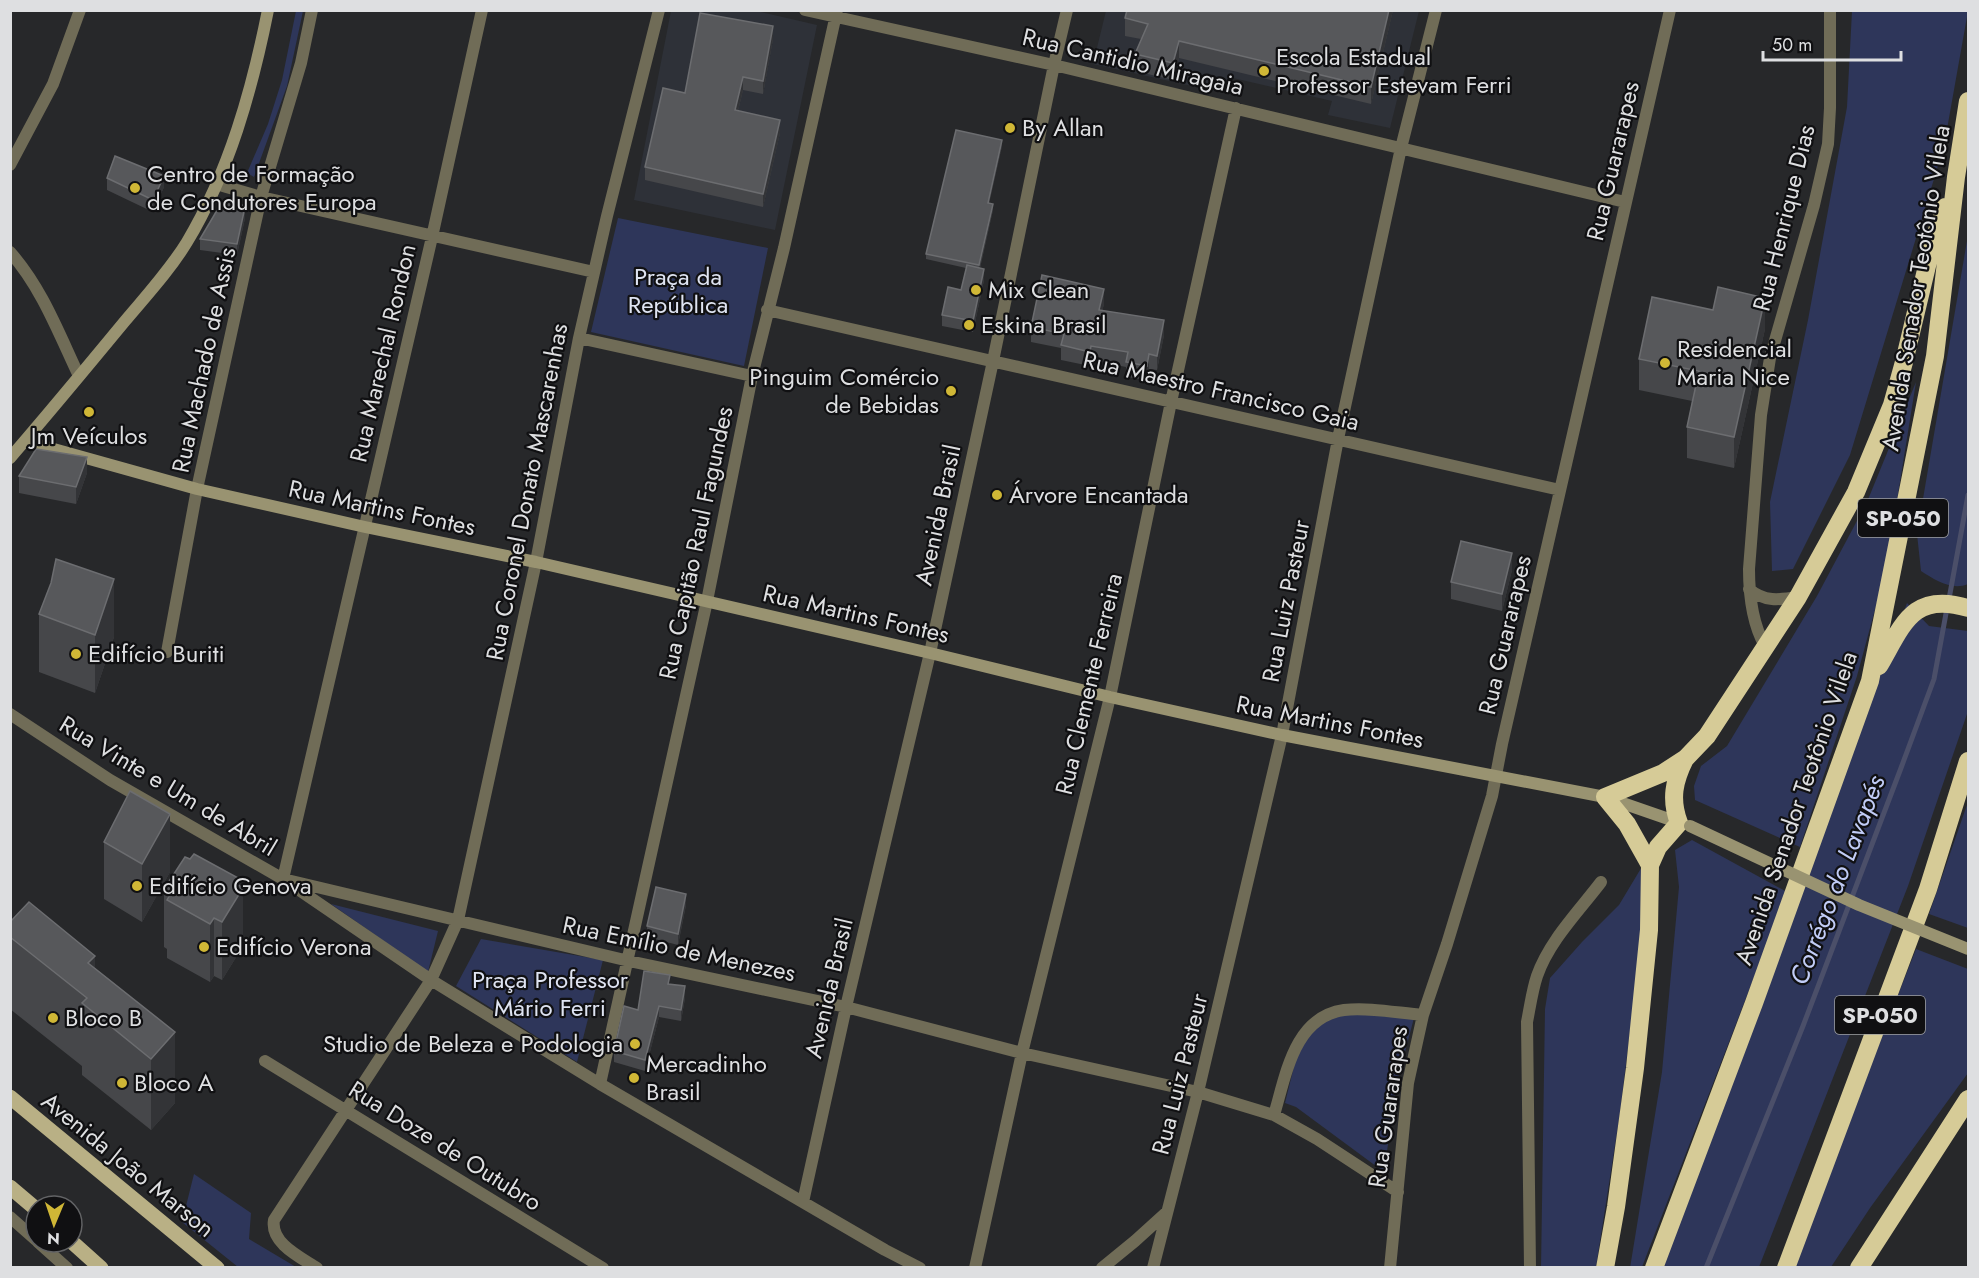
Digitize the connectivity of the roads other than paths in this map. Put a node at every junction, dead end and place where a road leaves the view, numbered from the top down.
1 (80, 10) edge
2 (268, 10) edge
3 (312, 10) edge
4 (482, 10) edge
5 (659, 10) edge
6 (804, 10) edge
7 (1067, 10) edge
8 (1437, 10) edge
9 (1670, 10) edge
10 (1830, 10) edge
11 (836, 14) edge
12 (1054, 64) junction
13 (1968, 101) edge
14 (1236, 108) junction
15 (1401, 148) junction
16 (10, 165) edge
17 (1956, 177) junction
18 (216, 184) junction
19 (261, 198) junction
20 (1625, 201) junction
21 (432, 237) junction
22 (10, 252) edge
23 (594, 272) junction
24 (767, 310) junction
25 (579, 338) junction
26 (993, 361) junction
27 (79, 376) junction
28 (752, 376) junction
29 (1171, 402) junction
30 (1338, 439) junction
31 (25, 441) junction
32 (10, 458) edge
33 (197, 489) junction
34 (1560, 490) junction
35 (364, 527) junction
36 (536, 562) junction
37 (1749, 589) junction
38 (1798, 597) junction
39 (707, 601) junction
40 (1968, 608) edge
41 (1766, 646) junction
42 (167, 652) dead end
43 (930, 653) junction
44 (1870, 681) junction
45 (1110, 697) junction
46 (10, 714) edge
47 (1282, 735) junction
48 (1686, 758) junction
49 (1968, 761) edge
50 (1495, 776) junction
51 (1605, 797) junction
52 (1684, 825) junction
53 (1650, 865) junction
54 (283, 879) junction
55 (1601, 882) dead end
56 (458, 920) junction
57 (1968, 949) edge
58 (629, 961) junction
59 (431, 980) junction
60 (846, 1007) junction
61 (1422, 1015) junction
62 (1022, 1053) junction
63 (265, 1061) dead end
64 (600, 1084) junction
65 (1198, 1092) junction
66 (10, 1097) edge
67 (1968, 1099) edge
68 (345, 1109) junction
69 (1274, 1114) junction
70 (10, 1187) edge
71 (1398, 1192) junction
72 (24, 1199) edge
73 (803, 1202) junction
74 (1168, 1212) junction
75 (10, 1217) edge
76 (24, 1229) edge
77 (84, 1253) edge
78 (51, 1254) edge
79 (67, 1268) edge
80 (101, 1268) edge
81 (217, 1268) edge
82 (317, 1268) edge
83 (603, 1268) edge
84 (920, 1268) edge
85 (975, 1268) edge
86 (1102, 1268) edge
87 (1153, 1268) edge
88 (1390, 1268) edge
89 (1530, 1268) edge
90 (1605, 1268) edge
91 (1654, 1268) edge
92 (1786, 1268) edge
93 (1859, 1268) edge

1 - 16 street
2 - 18 street
3 - 19 street, Rua Machado de Assis
4 - 21 street, Rua Marechal Rondon
5 - 23 street, Rua Coronel Donato Mascarenhas
6 - 11 street, Rua Cantidio Miragaia
7 - 12 street, Avenida Brasil
8 - 15 street, Rua Luiz Pasteur
9 - 20 street, Rua Guararapes
10 - 37 street, Rua Henrique Dias
11 - 12 street, Rua Cantidio Miragaia
11 - 24 street, Rua Capitão Raul Fagundes
12 - 14 street, Rua Cantidio Miragaia
12 - 26 street, Avenida Brasil
13 - 17 highway, Avenida Senador Teotônio Vilela / SP-050
14 - 15 street, Rua Cantidio Miragaia
14 - 29 street, Rua Clemente Ferreira
15 - 20 street, Rua Cantidio Miragaia
15 - 30 street, Rua Luiz Pasteur
17 - 38 highway
17 - 44 highway, Avenida Senador Teotônio Vilela / SP-050
18 - 19 street
18 - 27 street
19 - 21 street
19 - 33 street, Rua Machado de Assis
20 - 34 street, Rua Guararapes
21 - 23 street
21 - 35 street, Rua Marechal Rondon
22 - 27 street
23 - 25 street, Rua Coronel Donato Mascarenhas
24 - 26 street, Rua Maestro Francisco Gaia
24 - 28 street, Rua Capitão Raul Fagundes
25 - 28 street
25 - 36 street, Rua Coronel Donato Mascarenhas
26 - 29 street, Rua Maestro Francisco Gaia
26 - 43 street, Avenida Brasil
27 - 31 street
28 - 39 street, Rua Capitão Raul Fagundes
29 - 30 street, Rua Maestro Francisco Gaia
29 - 45 street, Rua Clemente Ferreira
30 - 34 street, Rua Maestro Francisco Gaia
30 - 47 street, Rua Luiz Pasteur
31 - 32 street
31 - 33 street, Rua Martins Fontes
33 - 35 street, Rua Martins Fontes
33 - 42 street, Rua Machado de Assis
34 - 50 street, Rua Guararapes
35 - 36 street, Rua Martins Fontes
35 - 54 street, Rua Marechal Rondon
36 - 39 street, Rua Martins Fontes
36 - 56 street, Rua Coronel Donato Mascarenhas
37 - 38 street
37 - 41 street, Rua Henrique Dias
38 - 41 highway
39 - 43 street, Rua Martins Fontes
39 - 58 street, Rua Capitão Raul Fagundes
40 - 44 highway
41 - 48 highway
43 - 45 street, Rua Martins Fontes
43 - 60 street, Avenida Brasil
44 - 91 highway, Avenida Senador Teotônio Vilela / SP-050
45 - 47 street, Rua Martins Fontes
45 - 62 street, Rua Clemente Ferreira
46 - 54 street, Rua Vinte e Um de Abril
47 - 50 street, Rua Martins Fontes
47 - 65 street, Rua Luiz Pasteur
48 - 51 highway
48 - 52 highway
49 - 92 highway, SP-050
50 - 51 street, Rua Martins Fontes
50 - 61 street, Rua Guararapes
51 - 52 street, Rua Martins Fontes
51 - 53 highway
52 - 53 highway
52 - 57 street, Rua Martins Fontes, bridge
53 - 90 highway
54 - 56 street, Rua Emílio de Menezes
54 - 59 street, Rua Vinte e Um de Abril
55 - 89 street
56 - 58 street, Rua Emílio de Menezes
56 - 59 street, Rua Coronel Donato Mascarenhas
58 - 60 street, Rua Emílio de Menezes
58 - 64 street, Rua Capitão Raul Fagundes
59 - 64 street, Rua Vinte e Um de Abril
59 - 68 street, Rua Coronel Donato Mascarenhas
60 - 62 street, Rua Emílio de Menezes
60 - 73 street, Avenida Brasil
61 - 69 street
61 - 71 street, Rua Guararapes
62 - 65 street, Rua Emílio de Menezes
62 - 85 street, Rua Clemente Ferreira
63 - 68 street, Rua Doze de Outubro
64 - 73 street, Rua Vinte e Um de Abril
65 - 69 street, Rua Emílio de Menezes
65 - 74 street, Rua Luiz Pasteur
66 - 81 main road, Avenida João Marson
67 - 93 highway
68 - 82 street, Rua Coronel Donato Mascarenhas
68 - 83 street, Rua Doze de Outubro
69 - 71 street, Rua Emílio de Menezes
70 - 72 main road
71 - 88 street, Rua Guararapes
73 - 84 street, Rua Vinte e Um de Abril
74 - 86 street
74 - 87 street, Rua Luiz Pasteur
75 - 76 street
77 - 80 main road
78 - 79 street

